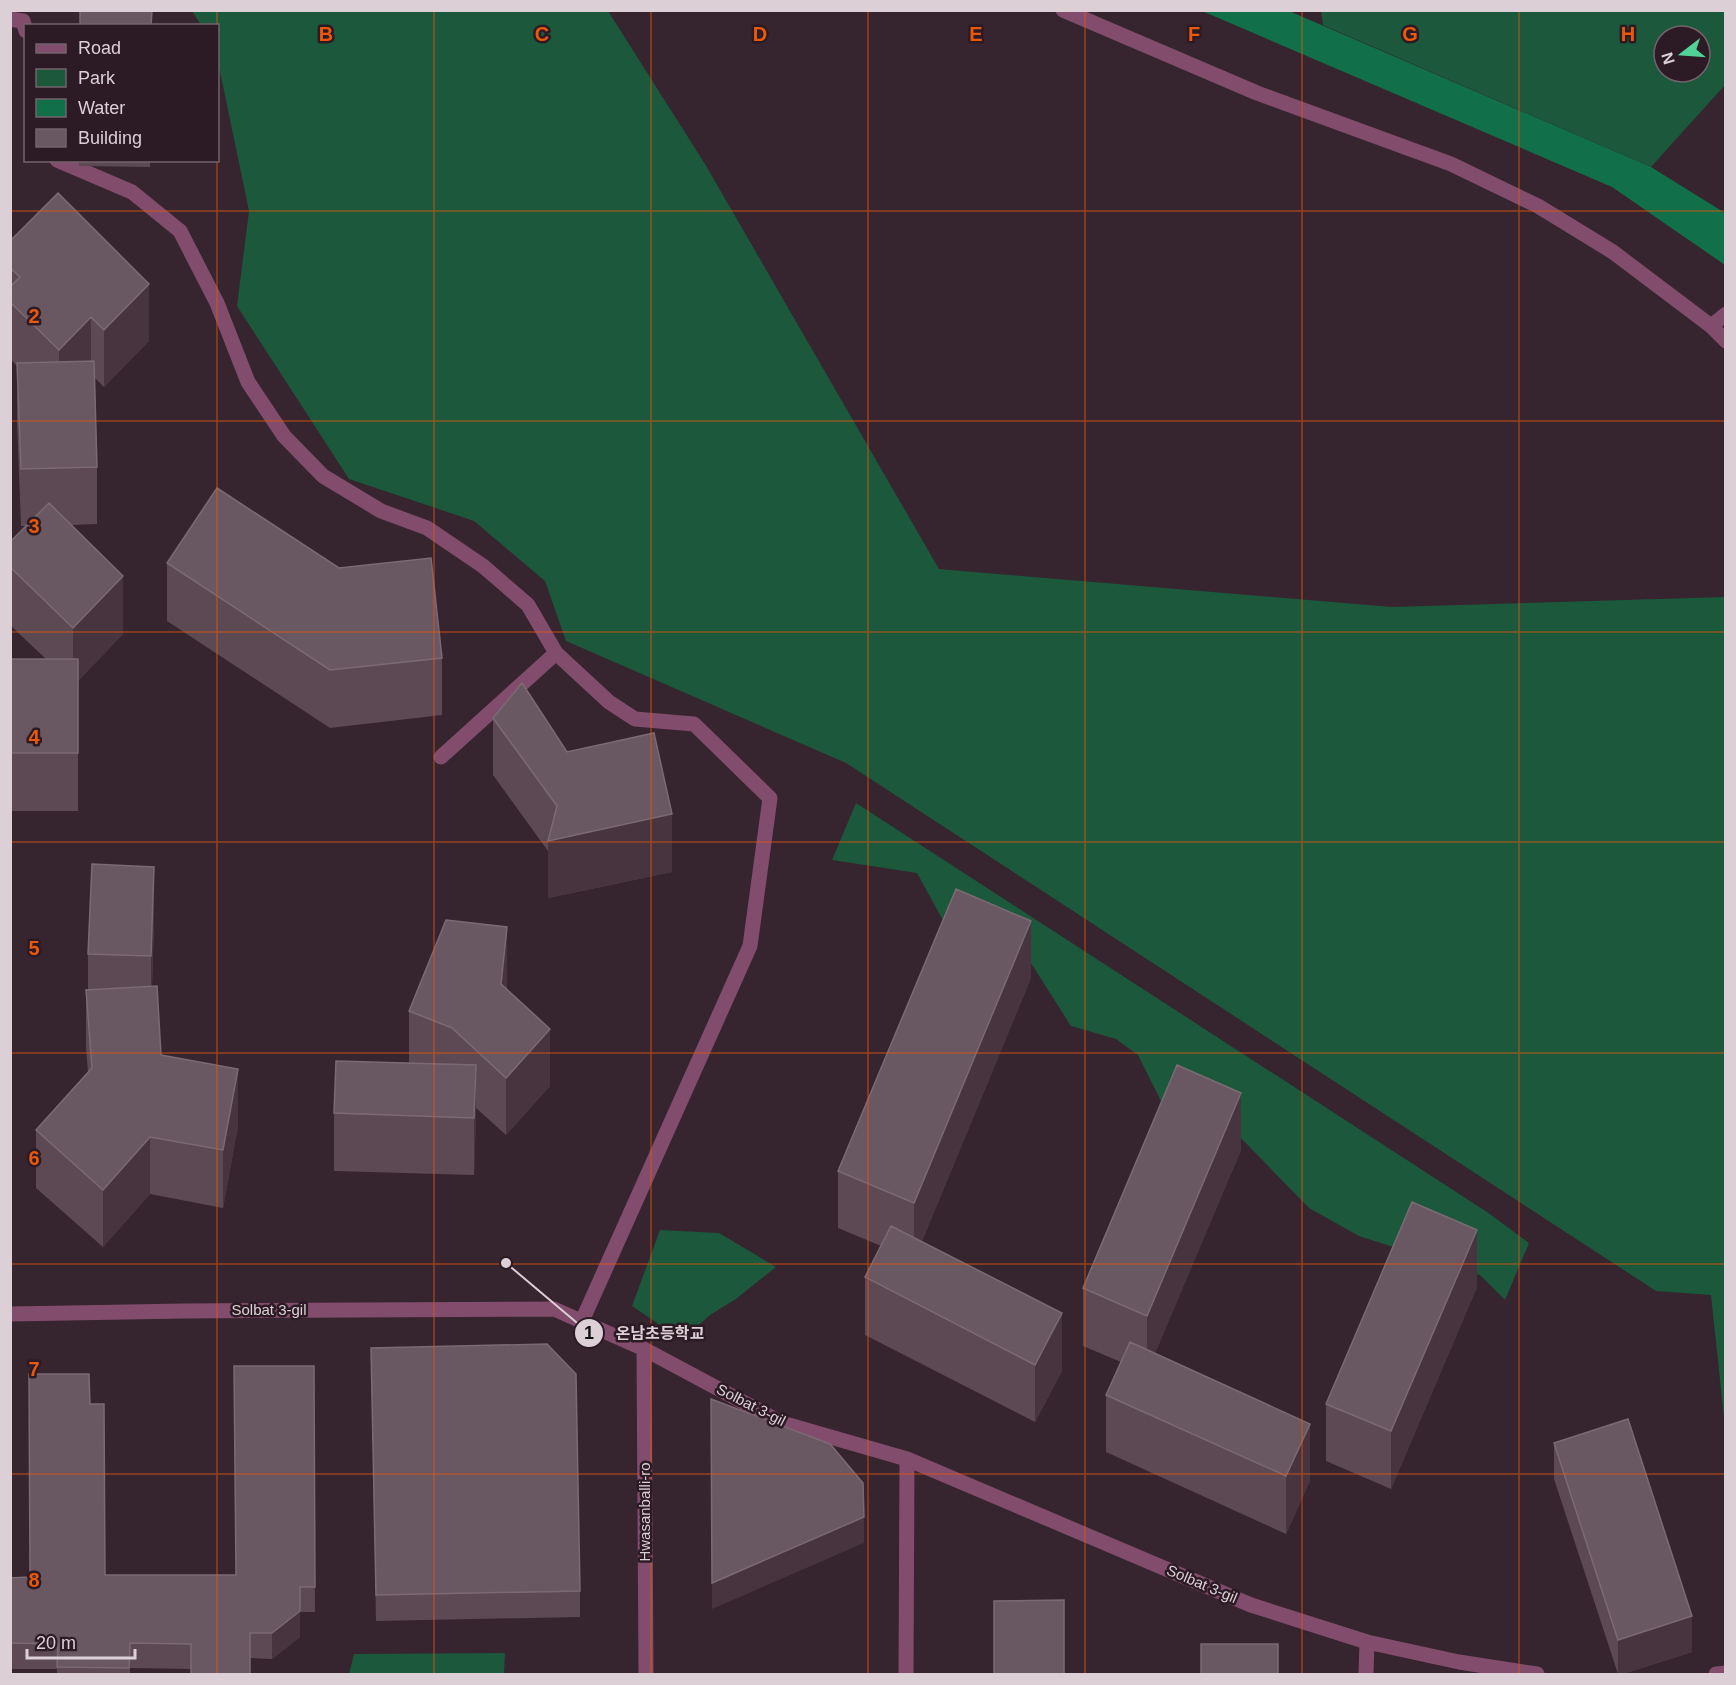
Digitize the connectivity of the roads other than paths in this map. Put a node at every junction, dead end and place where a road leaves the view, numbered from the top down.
1 (1063, 10) edge
2 (10, 19) edge
3 (24, 24) edge
4 (62, 162) edge
5 (1725, 314) edge
6 (1711, 326) junction
7 (1725, 341) edge
8 (556, 653) junction
9 (441, 757) dead end
10 (10, 1314) edge
11 (582, 1321) junction
12 (644, 1349) junction
13 (907, 1459) junction
14 (1367, 1642) junction
15 (1725, 1672) edge
16 (646, 1674) edge
17 (906, 1674) edge
18 (1366, 1674) edge
19 (1537, 1674) edge
20 (1716, 1674) edge

1 - 6 street
2 - 3 street
4 - 8 street
5 - 6 street
6 - 7 street
8 - 9 street
8 - 11 street
10 - 11 street, Solbat 3-gil
11 - 12 street, Solbat 3-gil
12 - 13 street, Solbat 3-gil
12 - 16 street, Hwasanballi-ro
13 - 14 street, Solbat 3-gil
13 - 17 street
14 - 18 street
14 - 19 street, Solbat 3-gil
15 - 20 street

